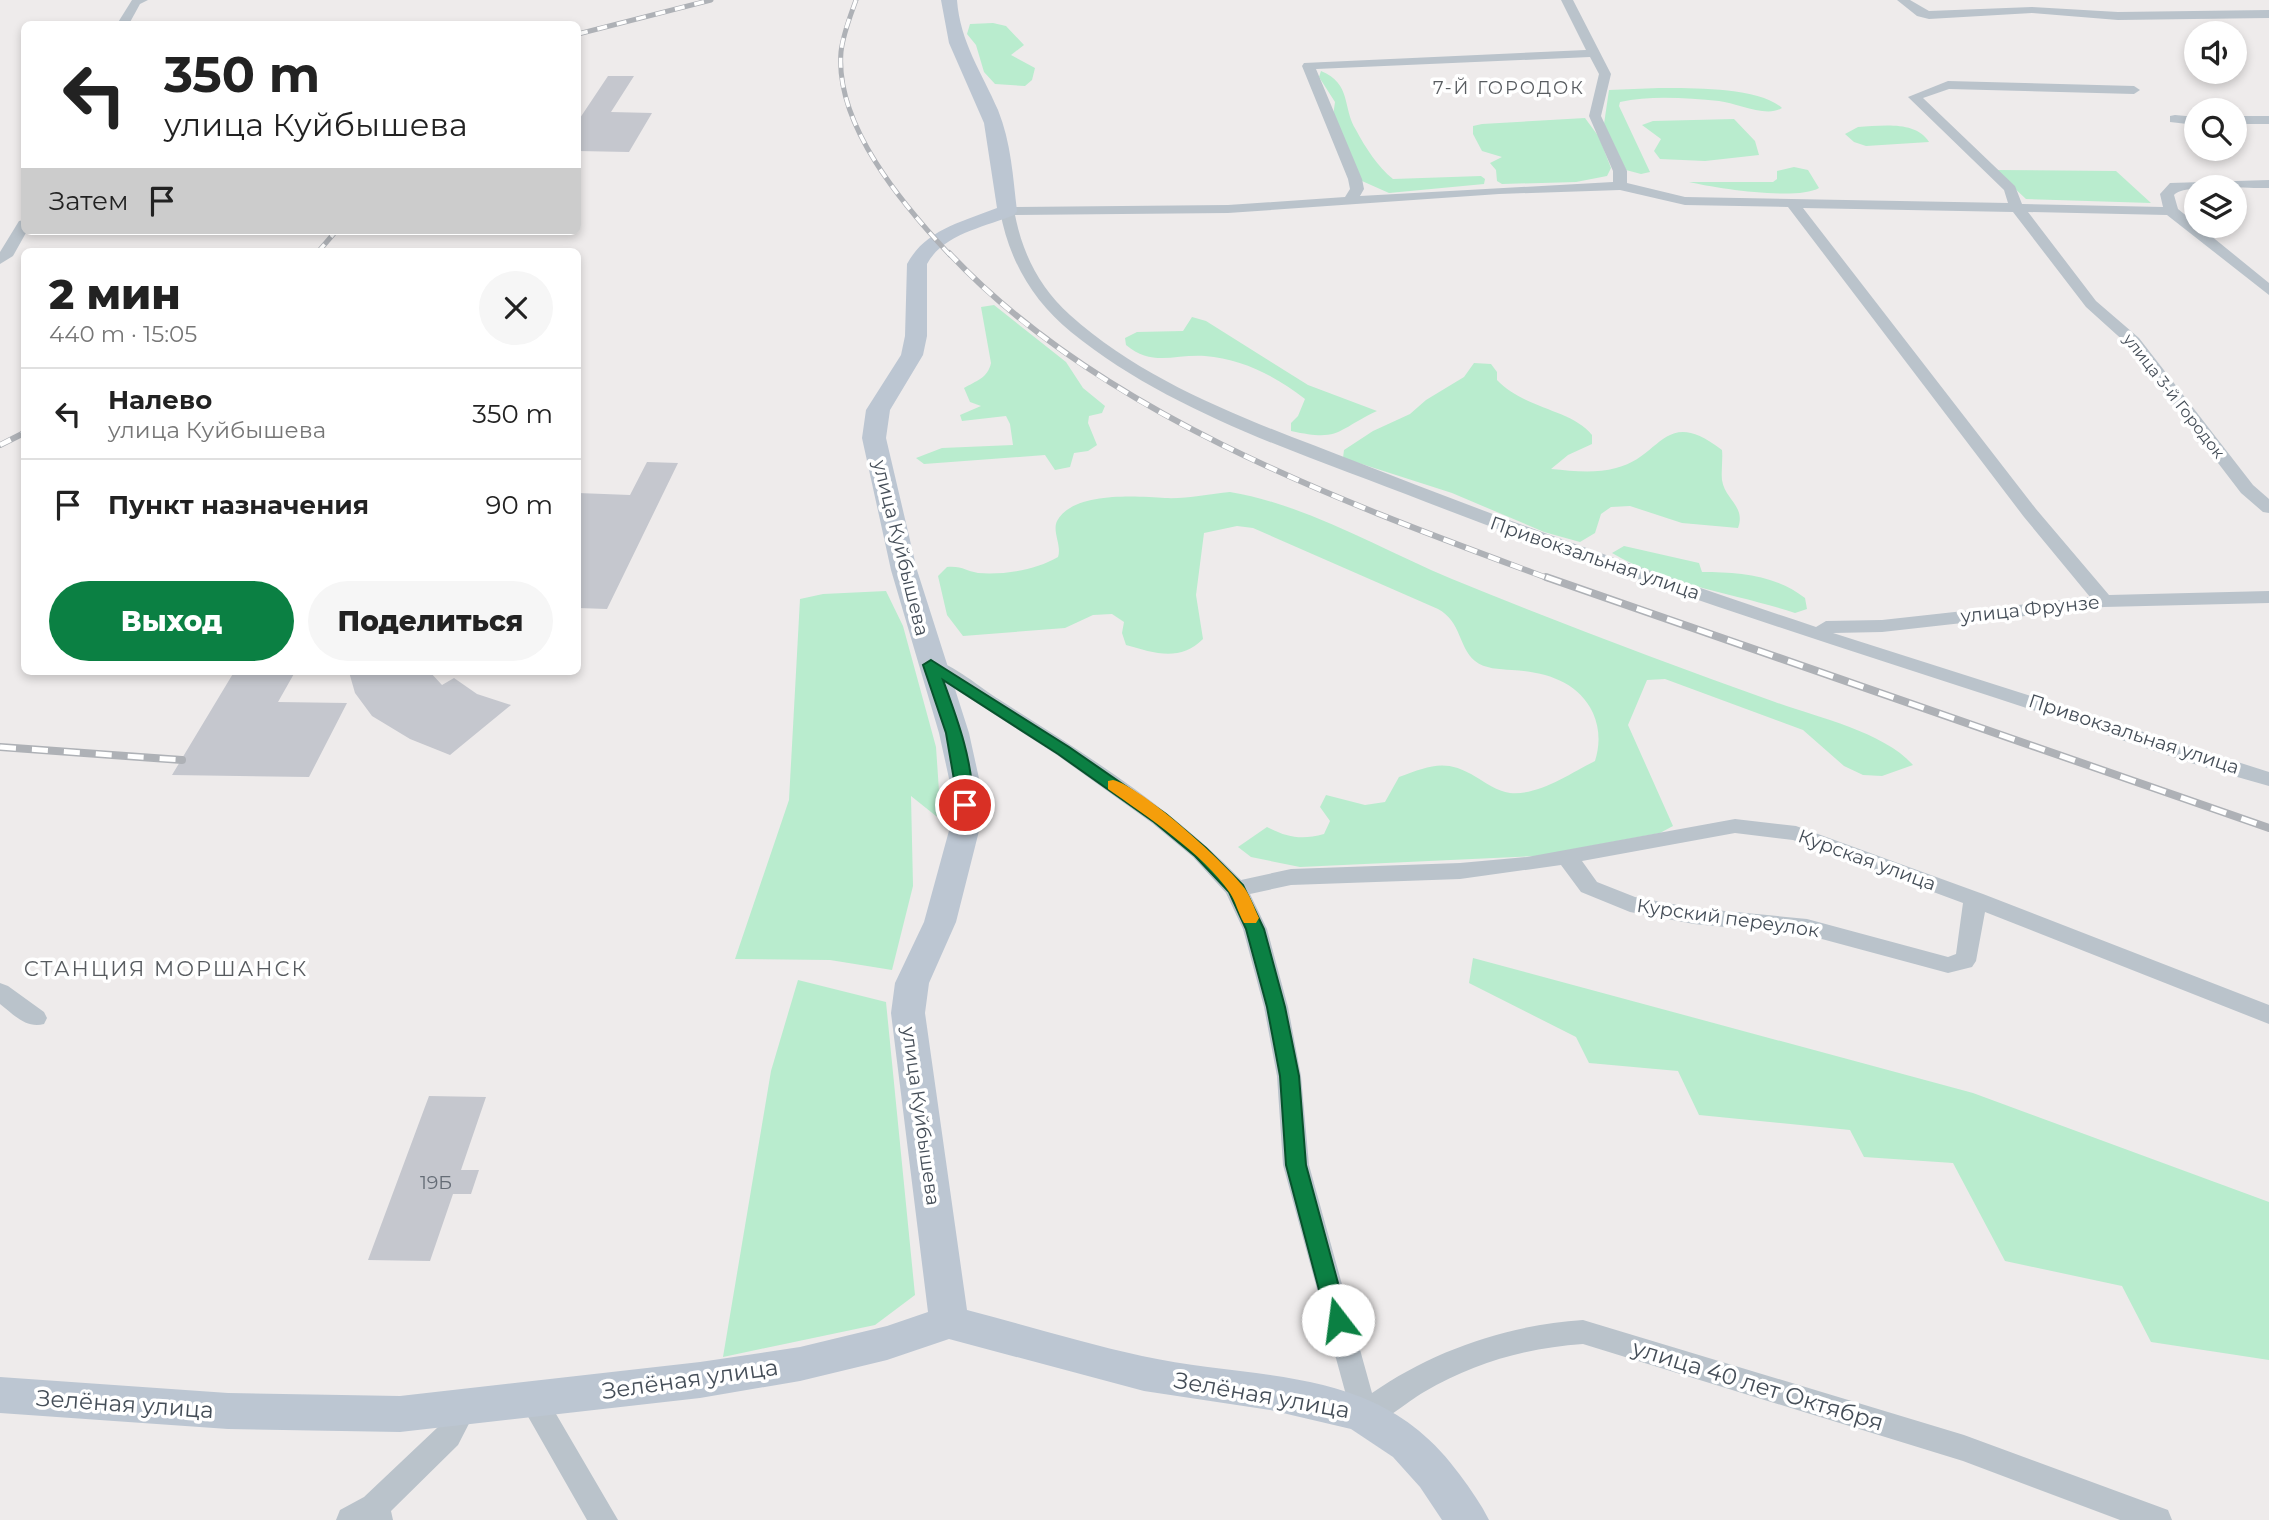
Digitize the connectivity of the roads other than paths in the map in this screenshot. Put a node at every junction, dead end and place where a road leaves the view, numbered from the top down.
1 (948, 0) edge
2 (1567, 0) edge
3 (1903, 0) edge
4 (139, 1) edge
5 (2269, 15) edge
6 (125, 21) edge
7 (1595, 53) junction
8 (2134, 90) dead end
9 (2175, 119) dead end
10 (2184, 120) edge
11 (2247, 120) edge
12 (2269, 120) edge
13 (2269, 184) edge
14 (1620, 186) junction
15 (1350, 200) junction
16 (1792, 203) junction
17 (2016, 206) junction
18 (1007, 211) junction
19 (2171, 211) junction
20 (21, 229) edge
21 (0, 260) edge
22 (2269, 289) edge
23 (2269, 508) edge
24 (2269, 597) edge
25 (2104, 601) junction
26 (1825, 631) junction
27 (931, 665) junction
28 (2269, 779) edge
29 (1568, 858) junction
30 (1237, 889) junction
31 (1975, 899) junction
32 (0, 992) edge
33 (2269, 1015) edge
34 (35, 1018) dead end
35 (949, 1322) junction
36 (0, 1395) edge
37 (532, 1399) junction
38 (462, 1408) junction
39 (1364, 1415) junction
40 (368, 1516) edge
41 (603, 1520) edge
42 (1467, 1520) edge
43 (2157, 1520) edge

1 - 18 street
2 - 7 street
3 - 5 street
4 - 6 street
7 - 14 street
7 - 15 street
8 - 17 street, улица 3-й Городок
9 - 10 street
11 - 12 street
13 - 19 street
14 - 15 street
14 - 16 street
15 - 18 street
16 - 17 street
16 - 25 street
17 - 19 street
17 - 23 street, улица 3-й Городок
18 - 26 street, Привокзальная улица
18 - 27 street, улица Куйбышева
19 - 22 street
20 - 21 street
24 - 25 street, улица Фрунзе
25 - 26 street, улица Фрунзе
26 - 28 street, Привокзальная улица
27 - 30 street
27 - 35 street, улица Куйбышева
29 - 30 street, Курская улица
29 - 31 street, Курская улица
29 - 31 street, Курский переулок
30 - 39 street
31 - 33 street, Курская улица
32 - 34 street
35 - 37 street, Зелёная улица
35 - 39 street, Зелёная улица
36 - 38 street, Зелёная улица
37 - 38 street, Зелёная улица
37 - 41 street
38 - 40 street
39 - 42 street, Зелёная улица
39 - 43 street, улица 40 лет Октября

